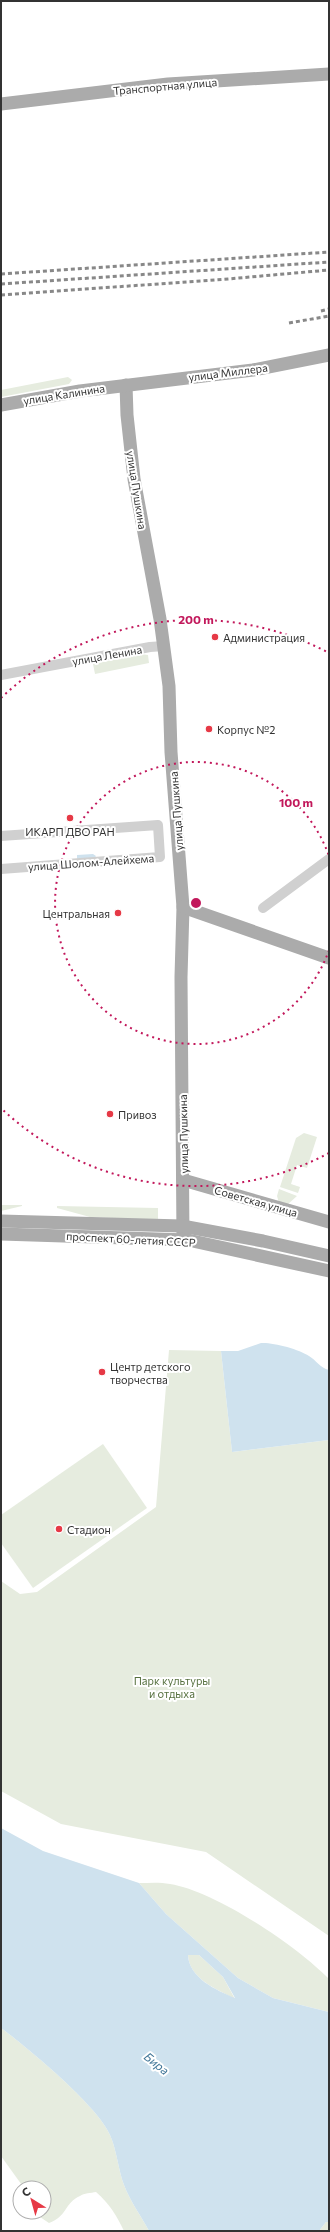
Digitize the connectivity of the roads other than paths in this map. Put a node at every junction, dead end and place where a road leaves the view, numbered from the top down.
1 (329, 74) edge
2 (1, 104) edge
3 (329, 355) edge
4 (126, 385) junction
5 (1, 405) edge
6 (164, 646) junction
7 (4, 674) edge
8 (1, 836) edge
9 (329, 859) edge
10 (1, 868) edge
11 (183, 907) junction
12 (263, 908) dead end
13 (329, 958) edge
14 (183, 1180) junction
15 (1, 1221) edge
16 (329, 1222) edge
17 (182, 1226) junction
18 (1, 1234) edge
19 (182, 1240) junction
20 (329, 1256) edge
21 (329, 1271) edge

1 - 2 main road, Транспортная улица
3 - 4 main road, улица Миллера
4 - 5 main road, улица Калинина
4 - 6 main road, улица Пушкина
6 - 7 street, улица Ленина
6 - 11 main road, улица Пушкина
8 - 10 street, улица Шолом-Алейхема
9 - 12 street
11 - 13 main road
11 - 14 main road, улица Пушкина
14 - 16 main road, Советская улица
14 - 17 main road, улица Пушкина
15 - 17 main road, проспект 60-летия СССР
17 - 19 main road, улица Пушкина
17 - 20 main road, проспект 60-летия СССР
18 - 19 main road, проспект 60-летия СССР
19 - 21 main road, проспект 60-летия СССР

